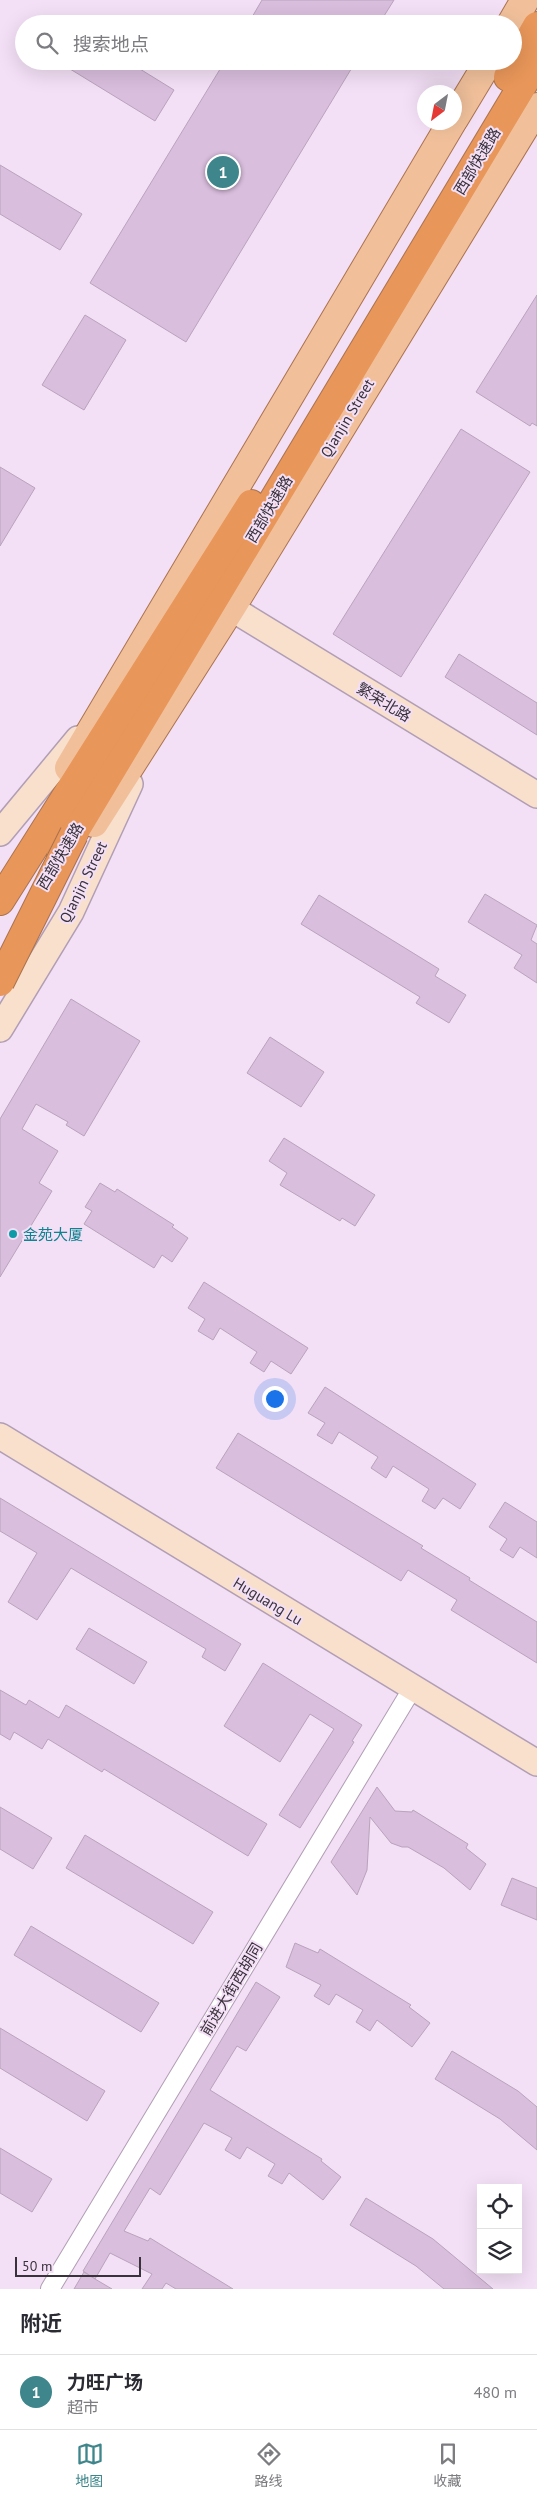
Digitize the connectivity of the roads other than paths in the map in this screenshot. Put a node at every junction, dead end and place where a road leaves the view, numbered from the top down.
1 (525, 0) edge
2 (516, 15) edge
3 (537, 26) edge
4 (522, 52) edge
5 (537, 61) edge
6 (484, 70) edge
7 (511, 70) edge
8 (462, 106) edge
9 (537, 107) edge
10 (447, 130) edge
11 (231, 608) junction
12 (108, 703) junction
13 (155, 729) junction
14 (537, 795) edge
15 (0, 833) edge
16 (74, 834) junction
17 (0, 885) edge
18 (0, 901) edge
19 (0, 956) edge
20 (0, 973) edge
21 (0, 982) edge
22 (0, 1029) edge
23 (0, 1436) edge
24 (412, 1689) junction
25 (537, 1763) edge
26 (50, 2289) edge

1 - 2 main road
3 - 4 highway, 西部快速路
5 - 16 highway, 西部快速路
6 - 8 main road
7 - 18 highway, 西部快速路
9 - 11 main road, Qianjin Street
10 - 12 main road
11 - 13 main road, Qianjin Street
11 - 14 street, 繁荣北路
12 - 15 street
12 - 17 main road
13 - 20 main road, Qianjin Street
13 - 22 street, Qianjin Street
16 - 19 highway, 西部快速路, bridge
16 - 21 highway, bridge
23 - 24 street, Huguang Lu
24 - 25 street, Huguang Lu
24 - 26 street, 前进大街西胡同

